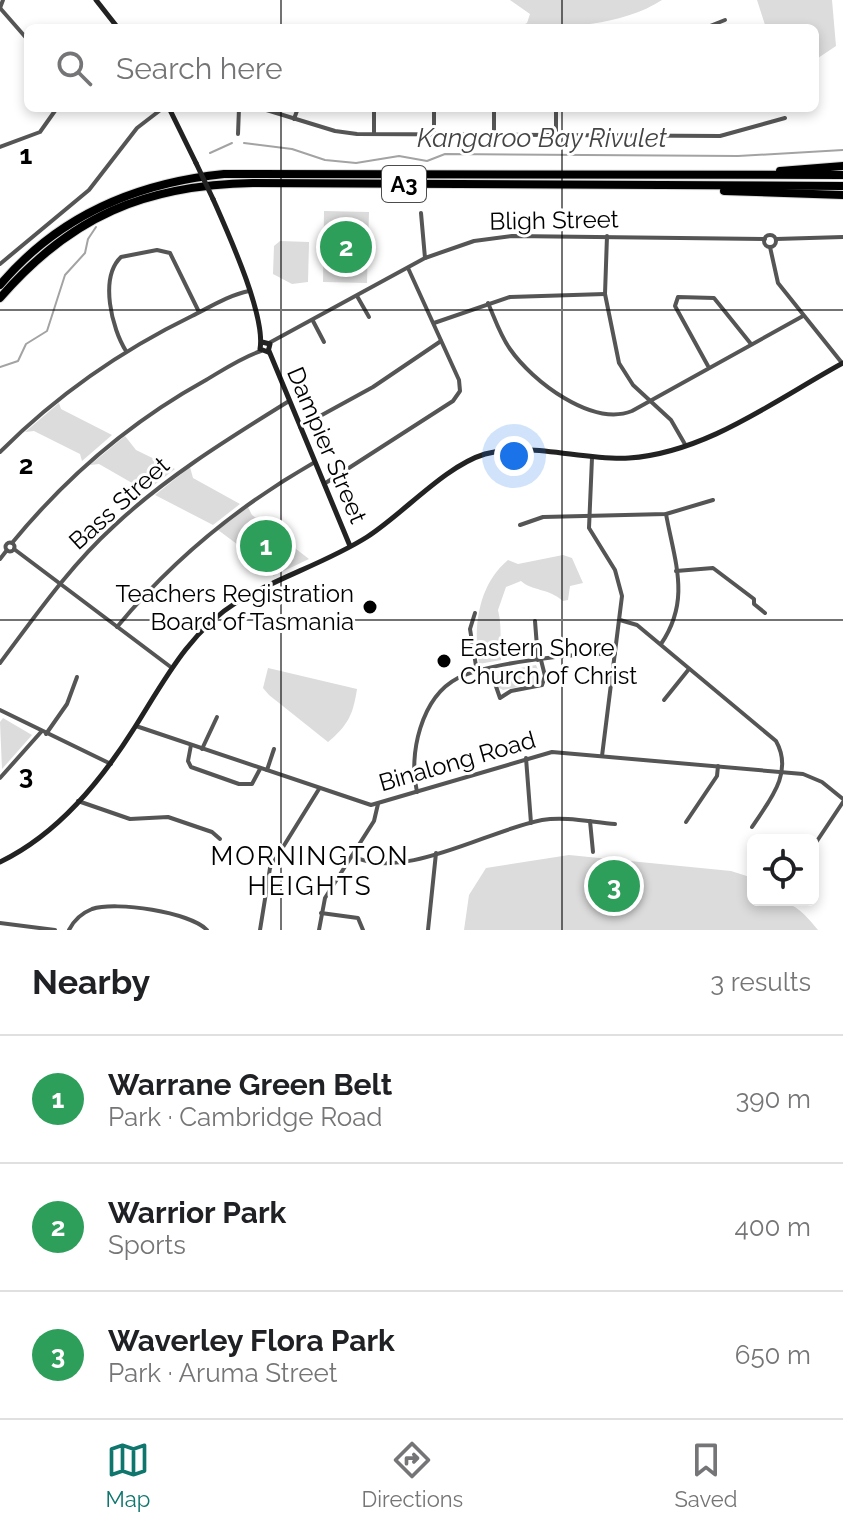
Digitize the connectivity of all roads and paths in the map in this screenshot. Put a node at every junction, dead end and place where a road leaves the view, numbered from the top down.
1 (3, 0) edge
2 (96, 0) edge
3 (0, 8) edge
4 (725, 20) dead end
5 (115, 24) edge
6 (715, 24) edge
7 (24, 35) edge
8 (54, 112) edge
9 (153, 112) edge
10 (159, 112) edge
11 (168, 112) edge
12 (239, 112) edge
13 (272, 112) edge
14 (297, 112) edge
15 (374, 112) edge
16 (434, 112) edge
17 (494, 112) edge
18 (556, 112) edge
19 (153, 115) junction
20 (785, 118) dead end
21 (294, 119) junction
22 (238, 134) dead end
23 (374, 134) junction
24 (434, 134) junction
25 (494, 134) junction
26 (556, 135) junction
27 (0, 147) edge
28 (843, 166) edge
29 (843, 175) edge
30 (715, 176) junction
31 (592, 185) junction
32 (843, 186) edge
33 (843, 195) edge
34 (421, 213) dead end
35 (607, 236) junction
36 (843, 237) edge
37 (765, 239) junction
38 (776, 239) junction
39 (770, 247) junction
40 (425, 258) junction
41 (0, 264) edge
42 (408, 268) junction
43 (0, 285) edge
44 (249, 291) junction
45 (605, 294) junction
46 (357, 296) junction
47 (669, 297) dead end
48 (0, 298) edge
49 (675, 300) junction
50 (488, 303) junction
51 (199, 312) junction
52 (803, 316) junction
53 (369, 317) dead end
54 (313, 321) junction
55 (434, 323) junction
56 (441, 341) junction
57 (324, 342) dead end
58 (751, 344) junction
59 (264, 348) junction
60 (126, 351) junction
61 (842, 363) edge
62 (708, 366) junction
63 (649, 399) junction
64 (289, 401) junction
65 (300, 427) junction
66 (686, 446) junction
67 (1, 450) edge
68 (592, 458) junction
69 (315, 462) junction
70 (324, 484) junction
71 (713, 500) dead end
72 (666, 514) junction
73 (588, 516) junction
74 (520, 525) dead end
75 (0, 539) edge
76 (10, 546) junction
77 (350, 546) junction
78 (0, 559) edge
79 (676, 571) junction
80 (60, 584) junction
81 (765, 613) dead end
82 (472, 616) dead end
83 (620, 620) junction
84 (535, 621) dead end
85 (117, 627) junction
86 (661, 644) junction
87 (615, 654) junction
88 (540, 660) junction
89 (0, 663) edge
90 (172, 668) junction
91 (490, 669) junction
92 (689, 669) junction
93 (477, 672) junction
94 (77, 677) dead end
95 (664, 700) dead end
96 (0, 710) edge
97 (217, 717) dead end
98 (136, 726) junction
99 (43, 733) junction
100 (191, 745) junction
101 (202, 749) junction
102 (274, 749) dead end
103 (602, 756) junction
104 (526, 758) junction
105 (111, 764) junction
106 (718, 766) junction
107 (260, 769) junction
108 (267, 771) junction
109 (783, 772) junction
110 (0, 778) edge
111 (319, 789) junction
112 (417, 792) junction
113 (78, 801) junction
114 (843, 801) edge
115 (378, 804) junction
116 (590, 821) junction
117 (686, 822) dead end
118 (531, 823) junction
119 (615, 824) dead end
120 (752, 827) dead end
121 (819, 838) edge
122 (220, 839) dead end
123 (593, 852) dead end
124 (436, 853) junction
125 (352, 856) junction
126 (0, 862) edge
127 (321, 913) junction
128 (0, 923) edge
129 (55, 930) edge
130 (69, 930) edge
131 (207, 930) edge
132 (260, 930) edge
133 (319, 930) edge
134 (363, 930) edge
135 (428, 930) edge

1 - 3 street
2 - 5 main road
3 - 7 street
4 - 6 street
8 - 27 street
9 - 19 street
10 - 19 street
11 - 44 main road, Dampier Street, bridge
12 - 22 street
13 - 21 street
14 - 21 street
15 - 23 street
16 - 24 street
17 - 25 street
18 - 26 street
19 - 41 street
20 - 26 street
21 - 23 street
23 - 24 street
24 - 25 street
25 - 26 street
28 - 30 highway
29 - 30 highway, A3
30 - 43 highway, A3
31 - 32 highway, A3
31 - 33 highway
31 - 48 highway, A3
34 - 40 street
35 - 37 street, Bligh Street
35 - 40 street, Bligh Street
35 - 45 street
36 - 38 street
37 - 38 street, Bligh Street
37 - 39 street
38 - 39 street
39 - 52 street
40 - 42 street, Bligh Street
42 - 46 street, Bligh Street
42 - 55 street
44 - 51 street
44 - 59 main road, Dampier Street
45 - 50 street
45 - 63 street
46 - 53 street
46 - 54 street, Bligh Street
47 - 49 street
49 - 58 street
49 - 62 street
50 - 55 street
50 - 63 street
51 - 60 street
51 - 60 street
52 - 58 street
52 - 61 street
54 - 57 street
54 - 59 street, Bligh Street
55 - 56 street
56 - 65 street
56 - 70 street
58 - 62 street
59 - 64 main road, Dampier Street
59 - 76 street
60 - 67 street
61 - 66 main road
62 - 63 street
63 - 66 street
64 - 65 main road, Dampier Street
64 - 80 street, Bass Street
65 - 69 main road, Dampier Street
66 - 68 main road
68 - 73 street
68 - 77 main road
69 - 70 main road, Dampier Street
69 - 85 street
70 - 77 main road, Dampier Street
71 - 72 street
72 - 73 street
72 - 79 street
73 - 74 street
73 - 83 street
75 - 76 street
76 - 78 street
76 - 80 street
77 - 90 main road
79 - 81 street
79 - 86 street
80 - 85 street
80 - 89 street, Bass Street
82 - 93 street
83 - 86 street
83 - 87 street
84 - 88 street
85 - 90 street
86 - 92 street
87 - 88 street
87 - 103 street
88 - 91 street
88 - 91 street
90 - 98 main road
91 - 93 street
92 - 95 street
92 - 109 street
93 - 112 street
94 - 99 street
96 - 99 street
97 - 101 street
98 - 100 street, Binalong Road
98 - 105 main road
99 - 105 street
99 - 110 street
100 - 101 street, Binalong Road
100 - 107 street
101 - 107 street, Binalong Road
102 - 108 street
103 - 104 street, Binalong Road
103 - 106 street, Binalong Road
104 - 112 street, Binalong Road
104 - 118 street
105 - 113 main road
106 - 109 street, Binalong Road
106 - 117 street
107 - 108 street, Binalong Road
108 - 111 street, Binalong Road
109 - 114 street, Binalong Road
109 - 120 street
111 - 115 street, Binalong Road
111 - 132 street
112 - 115 street, Binalong Road
113 - 122 street
113 - 126 main road
114 - 121 street
115 - 125 street
116 - 118 street
116 - 119 street
116 - 123 street
118 - 124 street
124 - 125 street
124 - 135 street
125 - 127 street
127 - 133 street
127 - 134 street
128 - 129 street
130 - 131 street

